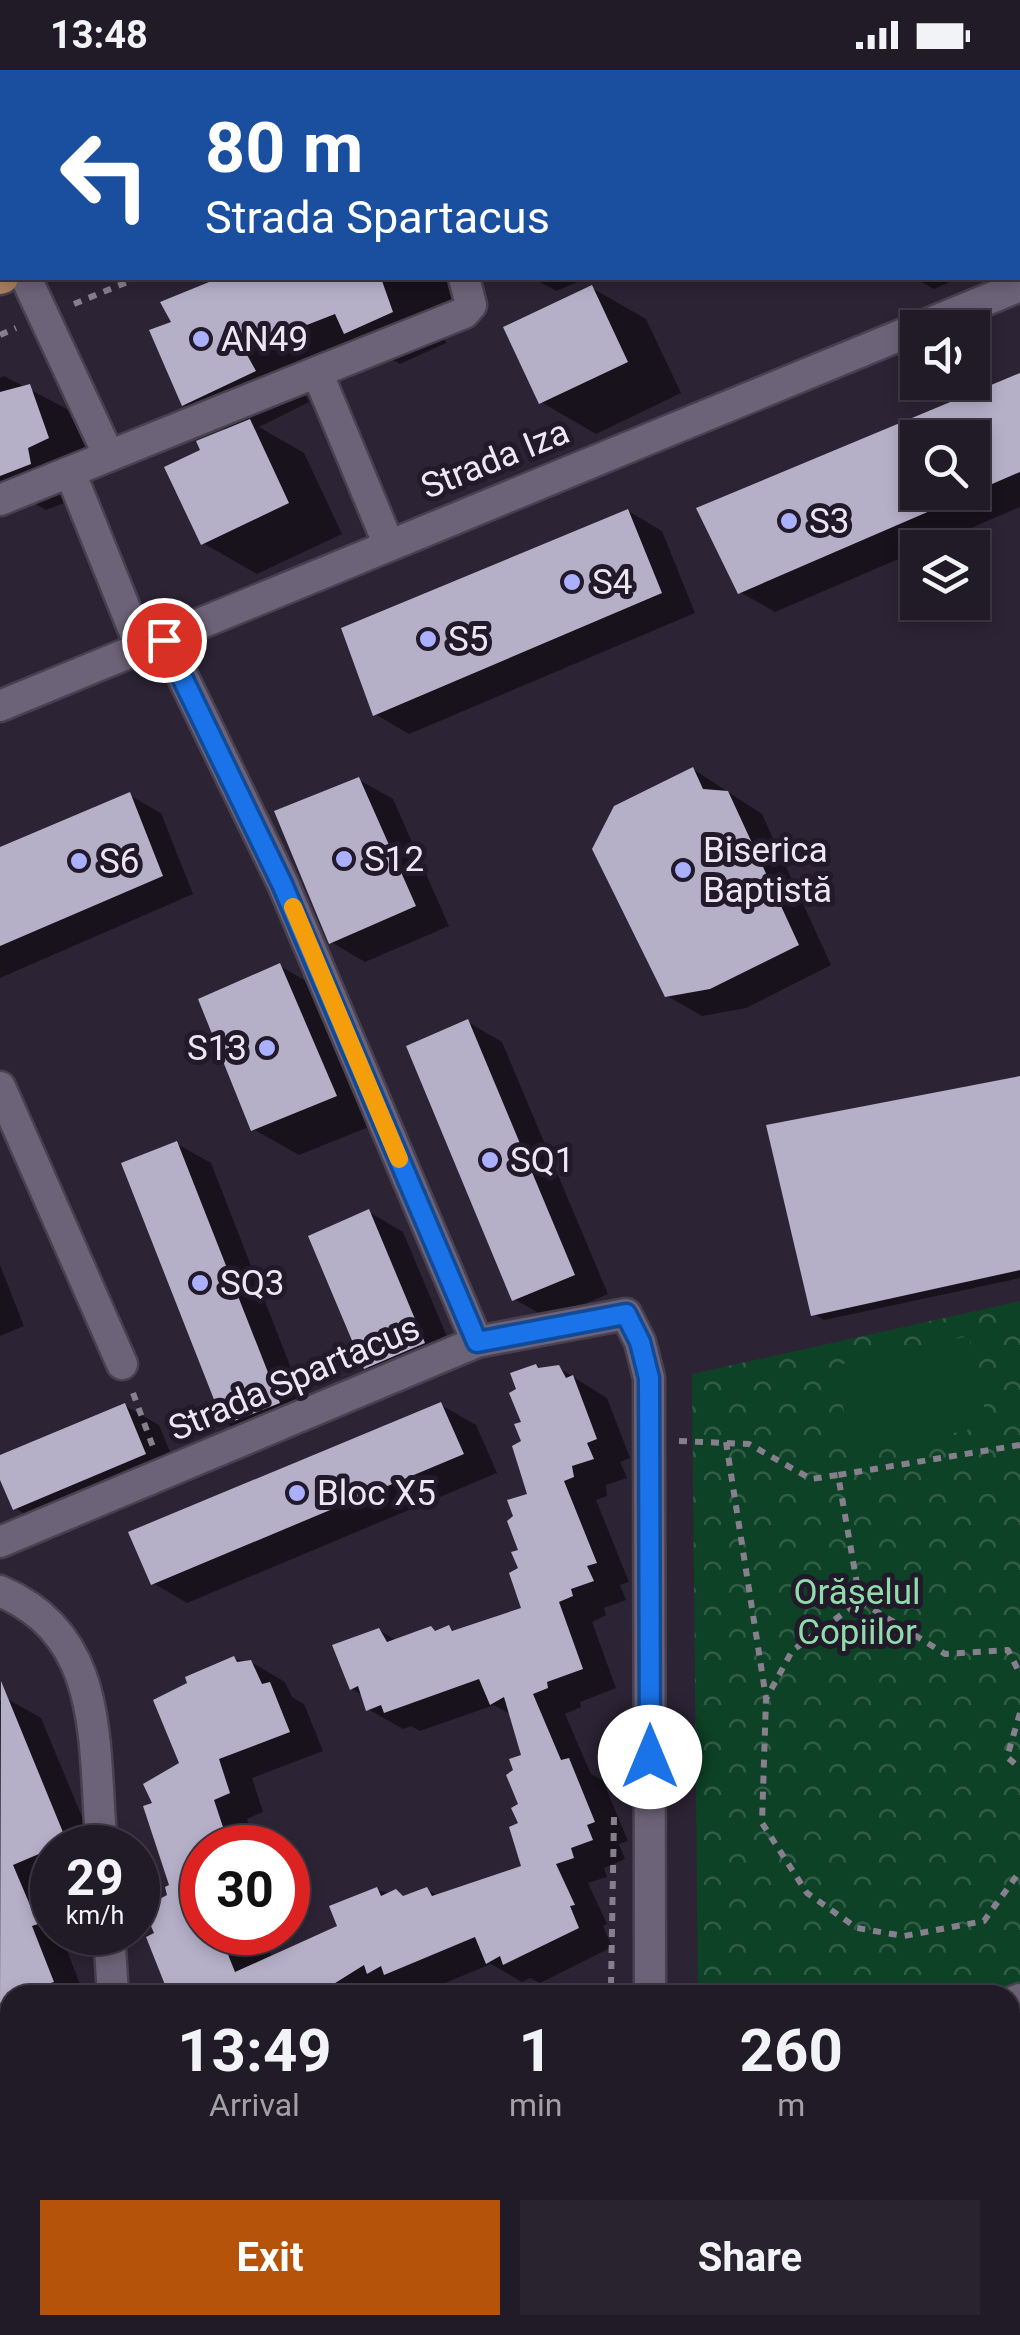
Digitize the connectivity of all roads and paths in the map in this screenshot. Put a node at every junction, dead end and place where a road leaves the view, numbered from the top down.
1 (27, 280) edge
2 (465, 280) edge
3 (1020, 286) edge
4 (74, 294) dead end
5 (94, 295) dead end
6 (316, 372) junction
7 (109, 456) junction
8 (70, 472) junction
9 (0, 500) edge
10 (388, 543) junction
11 (153, 644) junction
12 (0, 706) edge
13 (0, 1087) edge
14 (477, 1342) junction
15 (122, 1364) joint
16 (649, 1439) junction
17 (726, 1442) junction
18 (1020, 1445) edge
19 (164, 1474) junction
20 (838, 1475) junction
21 (0, 1542) edge
22 (0, 1591) edge
23 (860, 1601) junction
24 (1020, 1674) edge
25 (766, 1699) junction
26 (1020, 1714) edge
27 (1020, 1768) edge
28 (100, 1825) edge
29 (1020, 1871) edge
30 (110, 1955) edge
31 (112, 1985) edge
32 (650, 1985) edge

1 - 7 street
2 - 6 street
3 - 10 street, Strada Iza
4 - 5 path
6 - 7 street
6 - 10 street
7 - 8 street
8 - 9 street
8 - 11 street
10 - 11 street, Strada Iza
11 - 12 street, Strada Iza
11 - 14 street
13 - 15 street
14 - 16 street, Strada Spartacus
14 - 19 street, Strada Spartacus
15 - 19 path
16 - 17 path
16 - 32 street
17 - 20 path
17 - 25 path
18 - 20 path
19 - 21 street, Strada Spartacus
20 - 23 path
22 - 28 street
23 - 24 path
23 - 25 path
25 - 29 path
26 - 27 path
30 - 31 street

